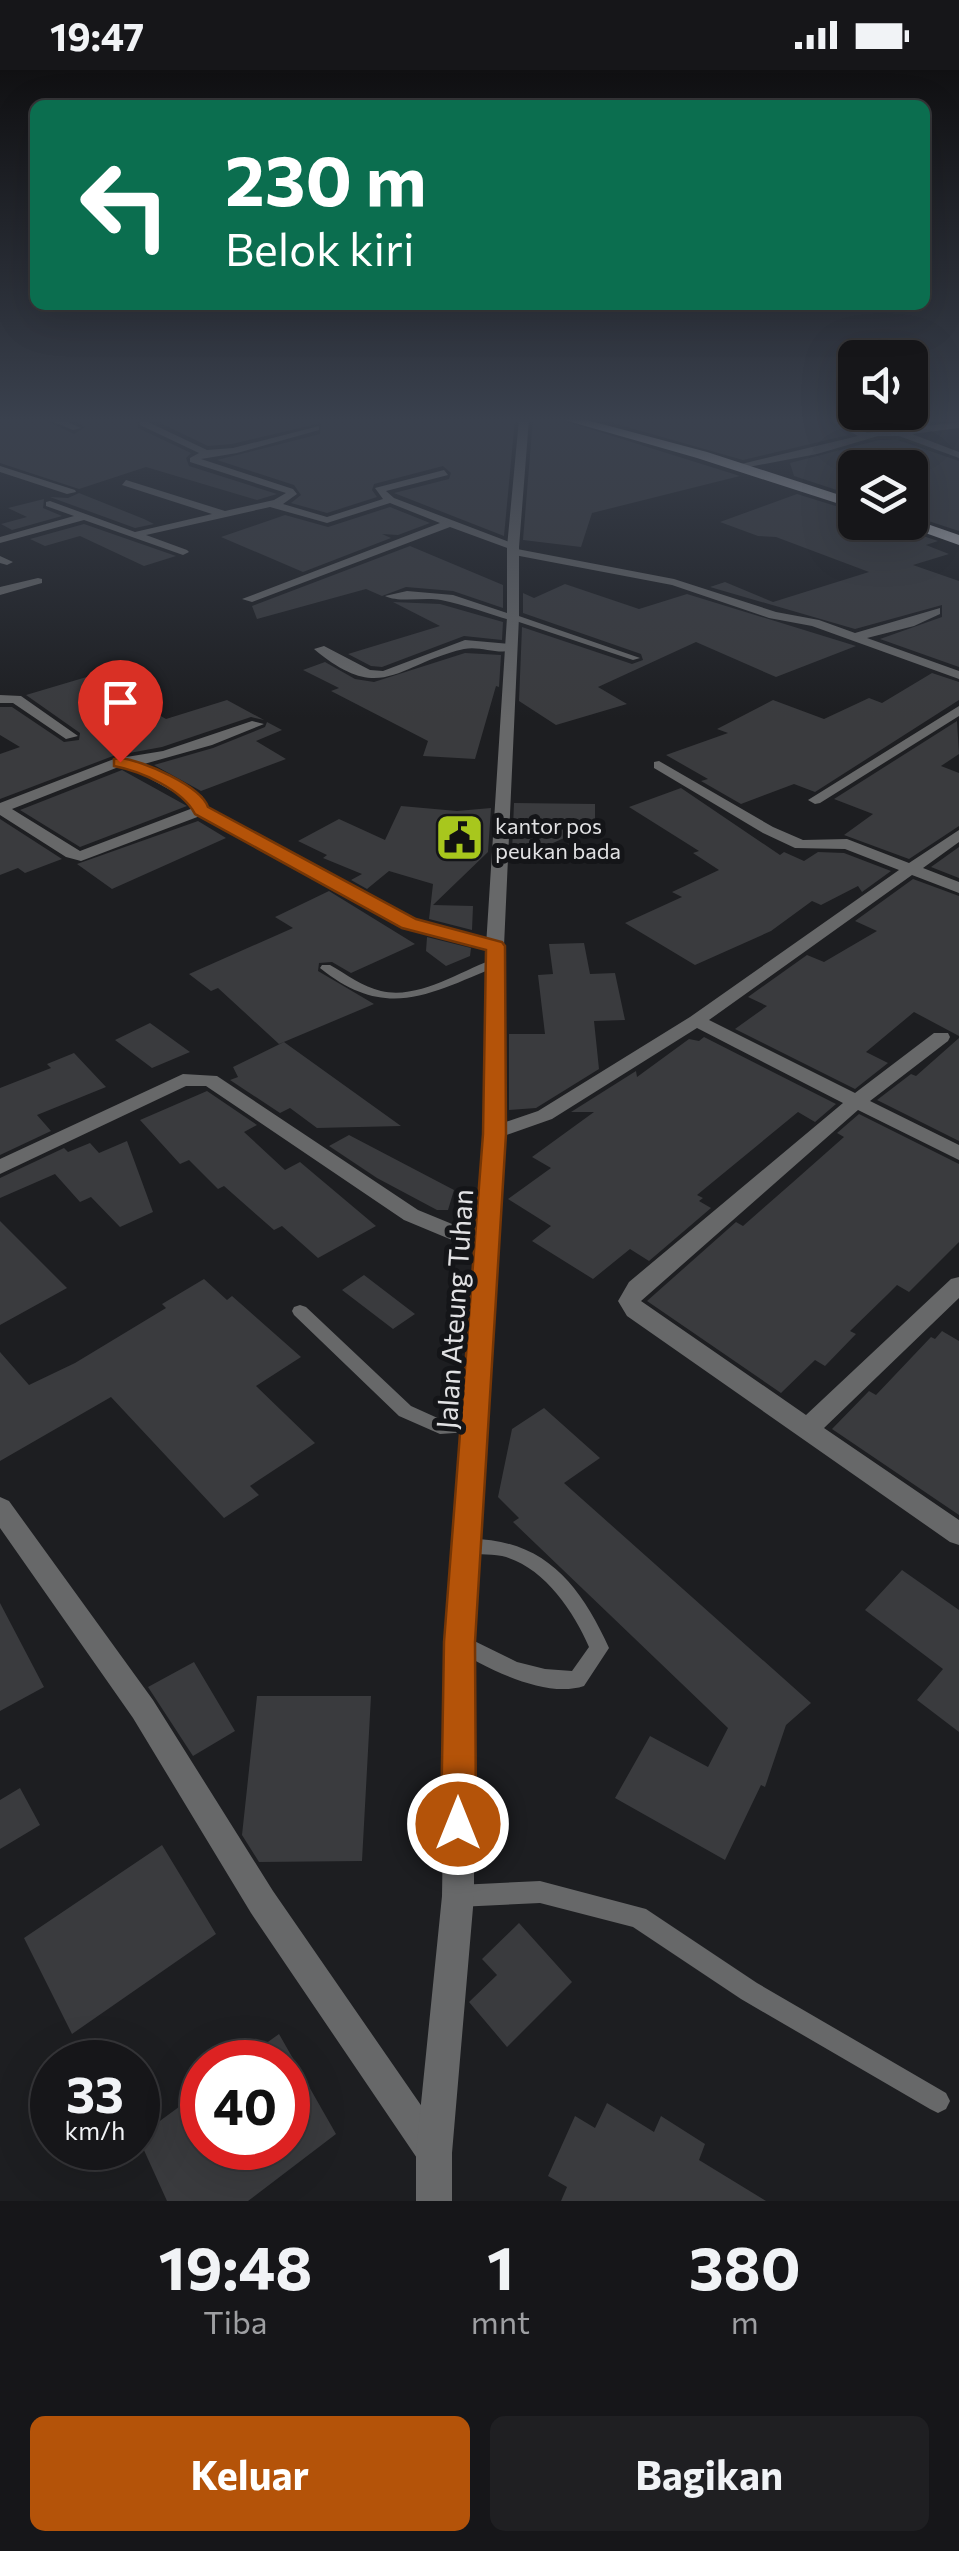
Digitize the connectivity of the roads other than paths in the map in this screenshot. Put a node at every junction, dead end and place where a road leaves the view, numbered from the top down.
1 (78, 518) edge
2 (87, 518) edge
3 (210, 518) edge
4 (442, 518) edge
5 (516, 518) edge
6 (452, 522) junction
7 (928, 529) edge
8 (134, 535) junction
9 (0, 540) edge
10 (959, 540) edge
11 (513, 550) junction
12 (183, 552) dead end
13 (38, 581) dead end
14 (0, 591) edge
15 (391, 596) dead end
16 (248, 599) dead end
17 (936, 611) dead end
18 (513, 617) junction
19 (853, 637) junction
20 (510, 648) junction
21 (320, 649) dead end
22 (636, 658) dead end
23 (959, 675) edge
24 (0, 699) edge
25 (959, 710) edge
26 (257, 724) dead end
27 (71, 736) dead end
28 (133, 764) junction
29 (660, 765) dead end
30 (816, 800) dead end
31 (0, 809) edge
32 (201, 810) junction
33 (959, 836) edge
34 (912, 869) junction
35 (959, 888) edge
36 (496, 954) junction
37 (326, 968) dead end
38 (696, 1021) junction
39 (941, 1037) dead end
40 (857, 1102) junction
41 (494, 1134) junction
42 (959, 1153) edge
43 (0, 1167) edge
44 (488, 1247) junction
45 (959, 1285) edge
46 (300, 1311) dead end
47 (477, 1426) junction
48 (807, 1429) junction
49 (0, 1508) edge
50 (959, 1534) edge
51 (468, 1547) junction
52 (460, 1642) junction
53 (458, 1896) junction
54 (938, 2101) dead end
55 (434, 2153) junction
56 (434, 2201) edge

1 - 9 street
2 - 8 street
3 - 8 street
4 - 6 street
5 - 11 street, Jalan Ateung Tuhan
6 - 11 street
6 - 16 street
7 - 10 highway
8 - 12 street
11 - 18 street, Jalan Ateung Tuhan
11 - 19 street
13 - 14 street
15 - 18 street
17 - 19 street
18 - 20 street, Jalan Ateung Tuhan
18 - 22 lane
19 - 23 street
20 - 21 street
20 - 36 street, Jalan Ateung Tuhan
24 - 27 street
25 - 30 street
26 - 28 street
28 - 31 street
28 - 32 street
29 - 34 street
31 - 32 street
32 - 36 street
33 - 34 street
34 - 35 street
34 - 38 street
36 - 37 lane
36 - 41 street, Jalan Ateung Tuhan
38 - 40 street
38 - 41 street
39 - 40 street
40 - 42 street
40 - 48 street
41 - 44 street, Jalan Ateung Tuhan
43 - 44 street
44 - 47 street, Jalan Ateung Tuhan
45 - 48 street
46 - 47 lane
47 - 51 street, Jalan Ateung Tuhan
48 - 50 street
49 - 55 street
51 - 52 street, Jalan Ateung Tuhan
51 - 52 lane
52 - 53 street, Jalan Ateung Tuhan
53 - 54 lane
53 - 55 street, Jalan Ateung Tuhan
55 - 56 street, Jalan Ateung Tuhan

